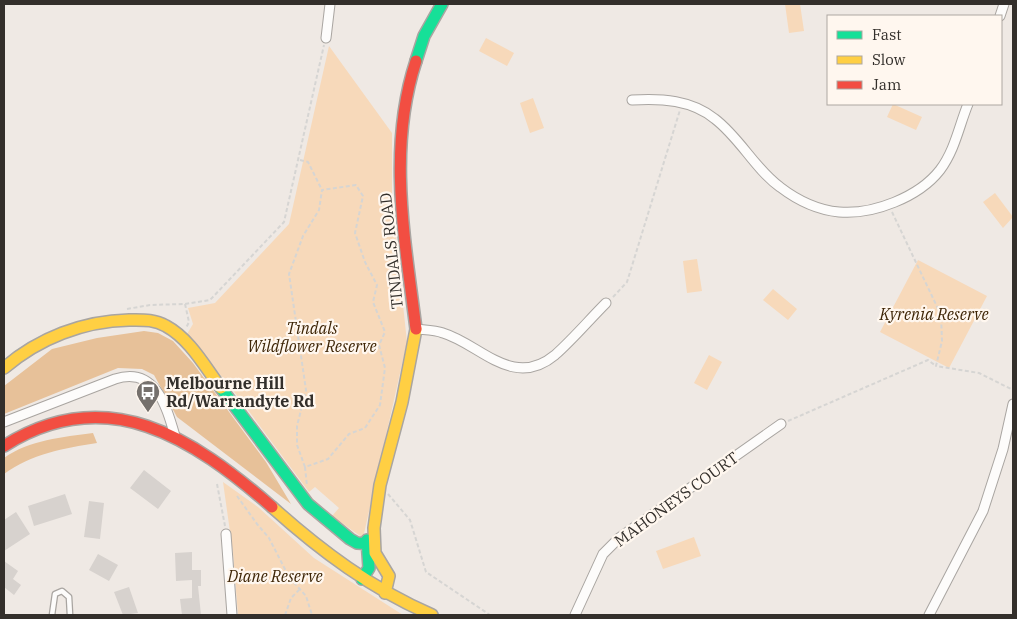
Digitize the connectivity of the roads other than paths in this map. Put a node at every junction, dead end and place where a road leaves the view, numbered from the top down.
1 (330, 4) edge
2 (442, 4) edge
3 (326, 38) road end
4 (632, 100) dead end
5 (968, 105) edge
6 (606, 303) road end
7 (416, 329) junction
8 (4, 368) edge
9 (1013, 404) edge
10 (4, 422) edge
11 (781, 424) road end
12 (175, 436) junction
13 (4, 446) edge
14 (226, 534) road end
15 (370, 544) junction
16 (362, 579) junction
17 (385, 593) junction
18 (52, 615) edge
19 (70, 615) edge
20 (232, 615) edge
21 (432, 615) edge
22 (575, 615) edge
23 (929, 615) edge

1 - 3 street
2 - 7 main road, TINDALS ROAD
4 - 5 street
6 - 7 street
7 - 15 main road, TINDALS ROAD
8 - 15 main road
9 - 23 street
10 - 12 street
11 - 22 street, MAHONEYS COURT
12 - 13 main road
12 - 16 main road
14 - 20 street
15 - 16 main road, TINDALS ROAD
15 - 17 main road, TINDALS ROAD
16 - 17 main road
17 - 21 main road
18 - 19 lane

